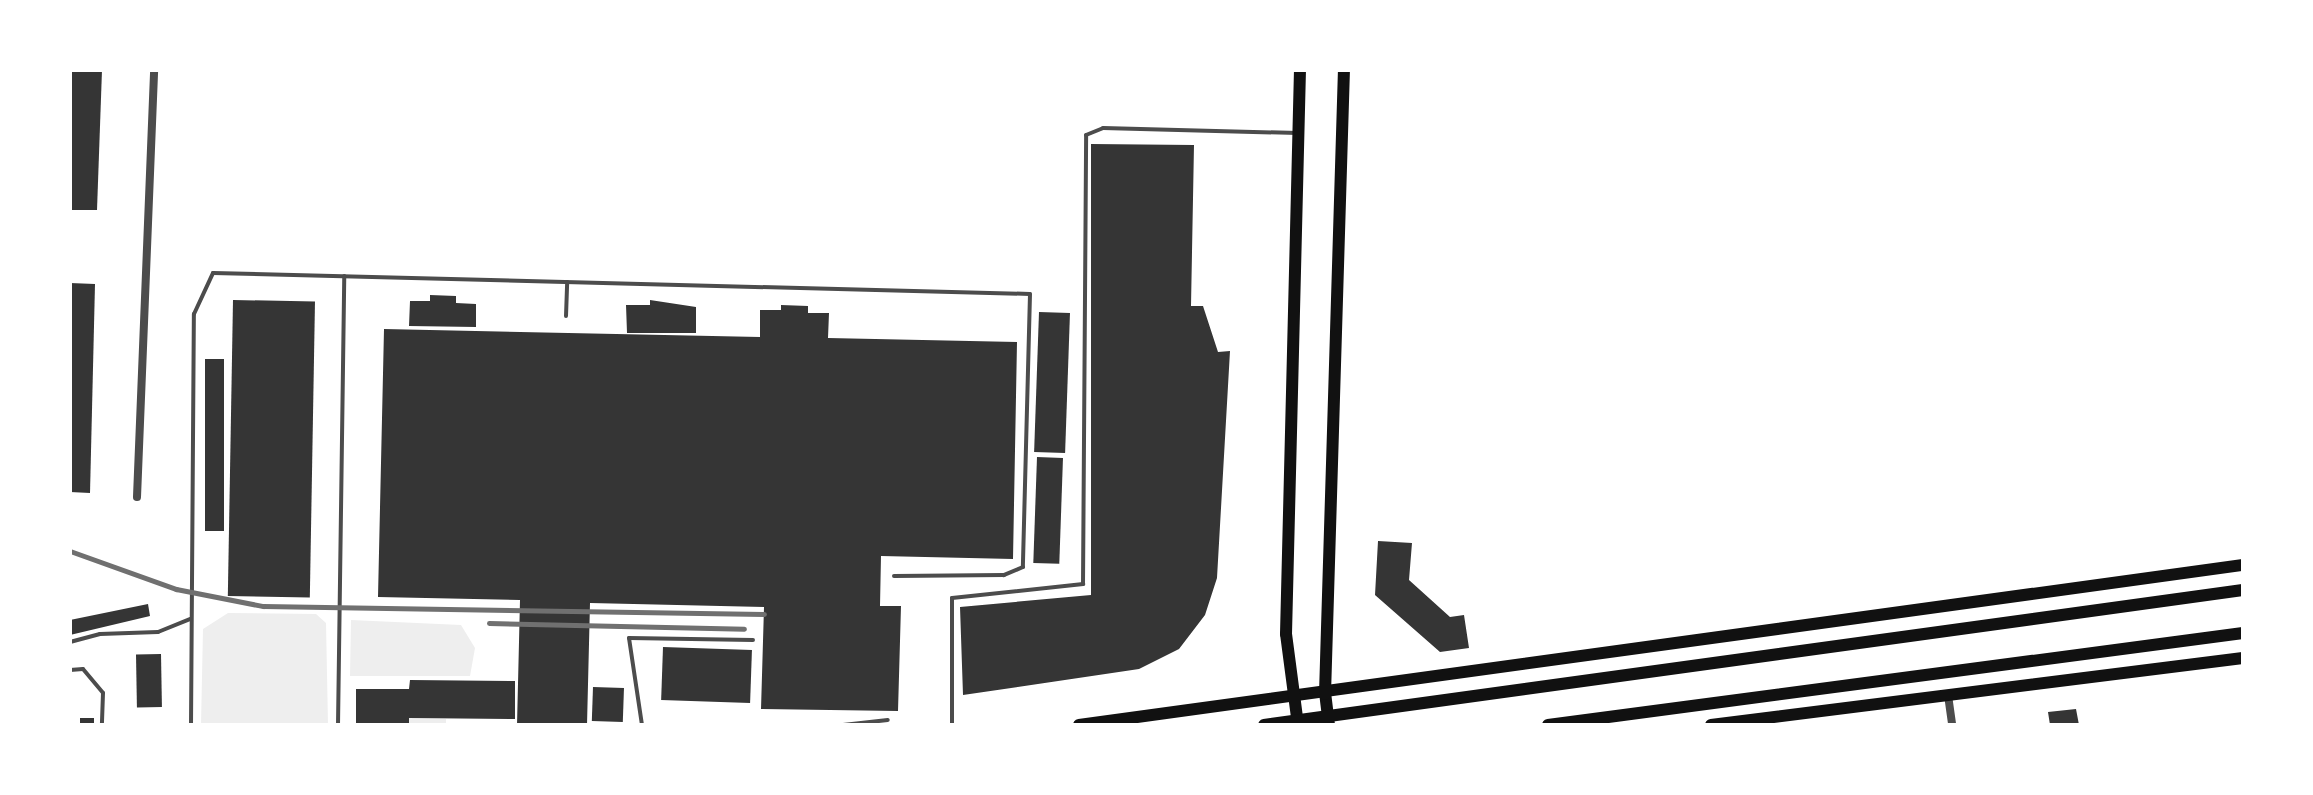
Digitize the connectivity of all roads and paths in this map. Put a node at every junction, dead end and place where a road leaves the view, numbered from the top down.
1 (154, 70) edge
2 (1300, 70) edge
3 (1344, 70) edge
4 (1299, 133) junction
5 (344, 276) junction
6 (567, 282) junction
7 (566, 316) dead end
8 (137, 497) dead end
9 (2243, 565) edge
10 (894, 576) dead end
11 (2243, 590) edge
12 (191, 619) junction
13 (2243, 633) edge
14 (753, 640) dead end
15 (70, 642) edge
16 (2243, 658) edge
17 (70, 670) edge
18 (1325, 694) junction
19 (1948, 695) junction
20 (1294, 697) junction
21 (888, 720) dead end
22 (102, 725) edge
23 (191, 725) edge
24 (338, 725) edge
25 (642, 725) edge
26 (843, 725) edge
27 (952, 725) edge
28 (1079, 725) edge
29 (1264, 725) edge
30 (1298, 725) edge
31 (1329, 725) edge
32 (1548, 725) edge
33 (1711, 725) edge
34 (1952, 725) edge

1 - 8 street
2 - 4 main road
3 - 18 main road
4 - 20 main road
4 - 27 lane
5 - 6 lane
5 - 12 lane
5 - 24 lane
6 - 7 lane
6 - 10 lane
9 - 18 main road
11 - 29 main road
12 - 15 lane
12 - 23 lane
13 - 32 main road
14 - 25 lane
16 - 19 main road
17 - 22 lane
18 - 20 main road
18 - 31 main road
19 - 33 main road
19 - 34 street
20 - 28 main road
20 - 30 main road
21 - 26 lane

